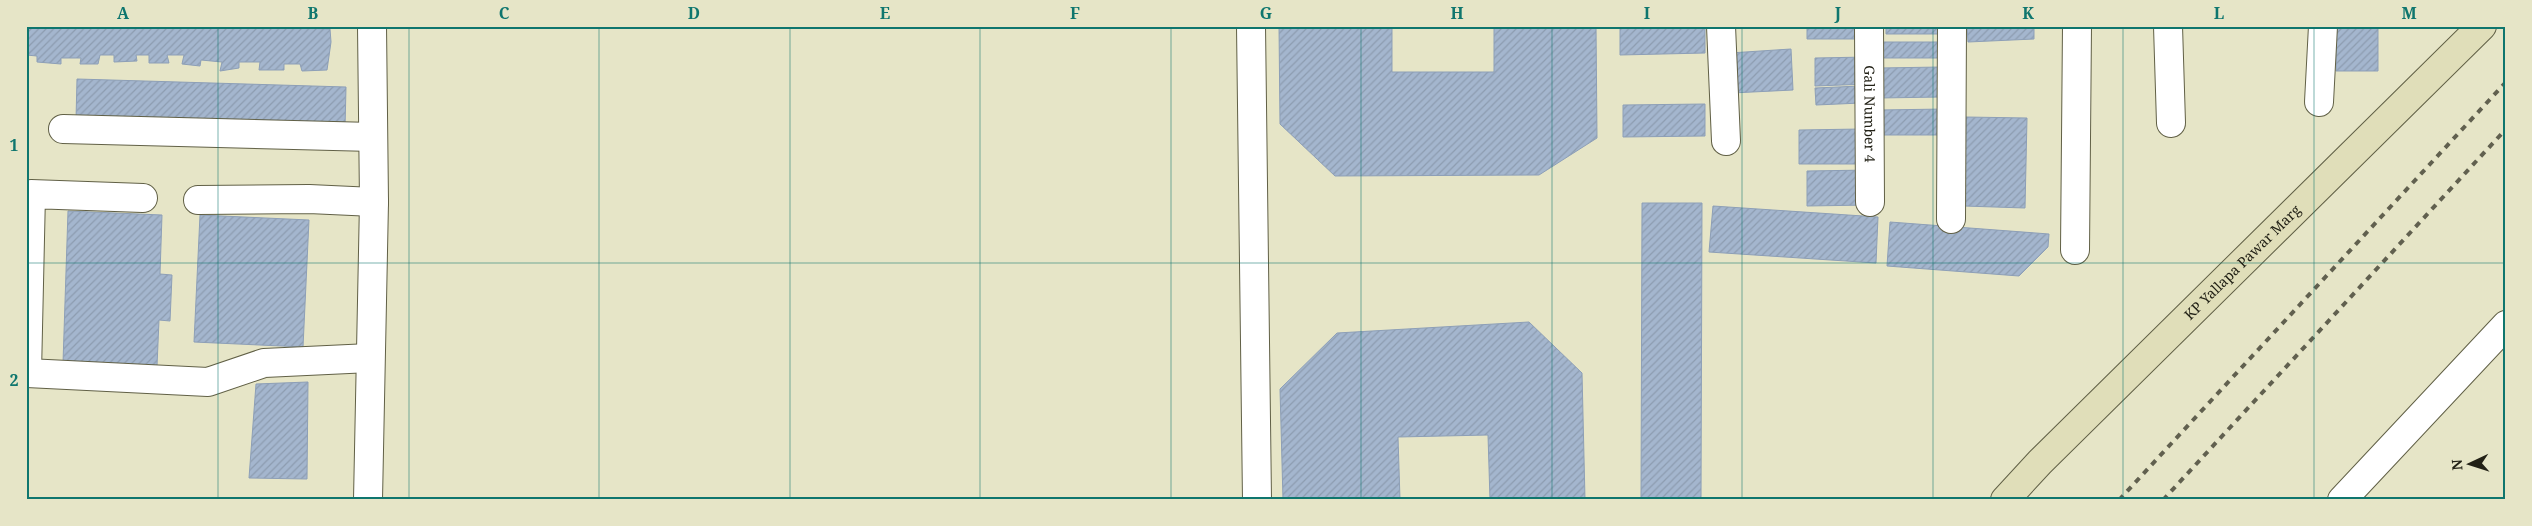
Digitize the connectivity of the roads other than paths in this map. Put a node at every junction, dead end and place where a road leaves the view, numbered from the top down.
1 (372, 26) edge
2 (1251, 26) edge
3 (1721, 26) edge
4 (1869, 26) edge
5 (1952, 26) edge
6 (2076, 26) edge
7 (2168, 26) edge
8 (2323, 26) edge
9 (2482, 26) edge
10 (2319, 102) dead end
11 (2171, 122) dead end
12 (63, 129) dead end
13 (373, 137) junction
14 (1726, 141) dead end
15 (143, 198) dead end
16 (198, 200) dead end
17 (374, 202) junction
18 (1870, 202) dead end
19 (1951, 219) dead end
20 (2075, 250) dead end
21 (2506, 325) edge
22 (370, 358) junction
23 (368, 500) edge
24 (1257, 500) edge
25 (2005, 500) edge
26 (2342, 500) edge

1 - 13 street
2 - 24 street
3 - 14 street
4 - 18 street, Gali Number 4
5 - 19 street
6 - 20 street
7 - 11 street
8 - 10 street
9 - 25 street, KP Yallapa Pawar Marg
12 - 13 street
13 - 17 street
15 - 22 street
16 - 17 street
17 - 22 street
21 - 26 street
22 - 23 street

